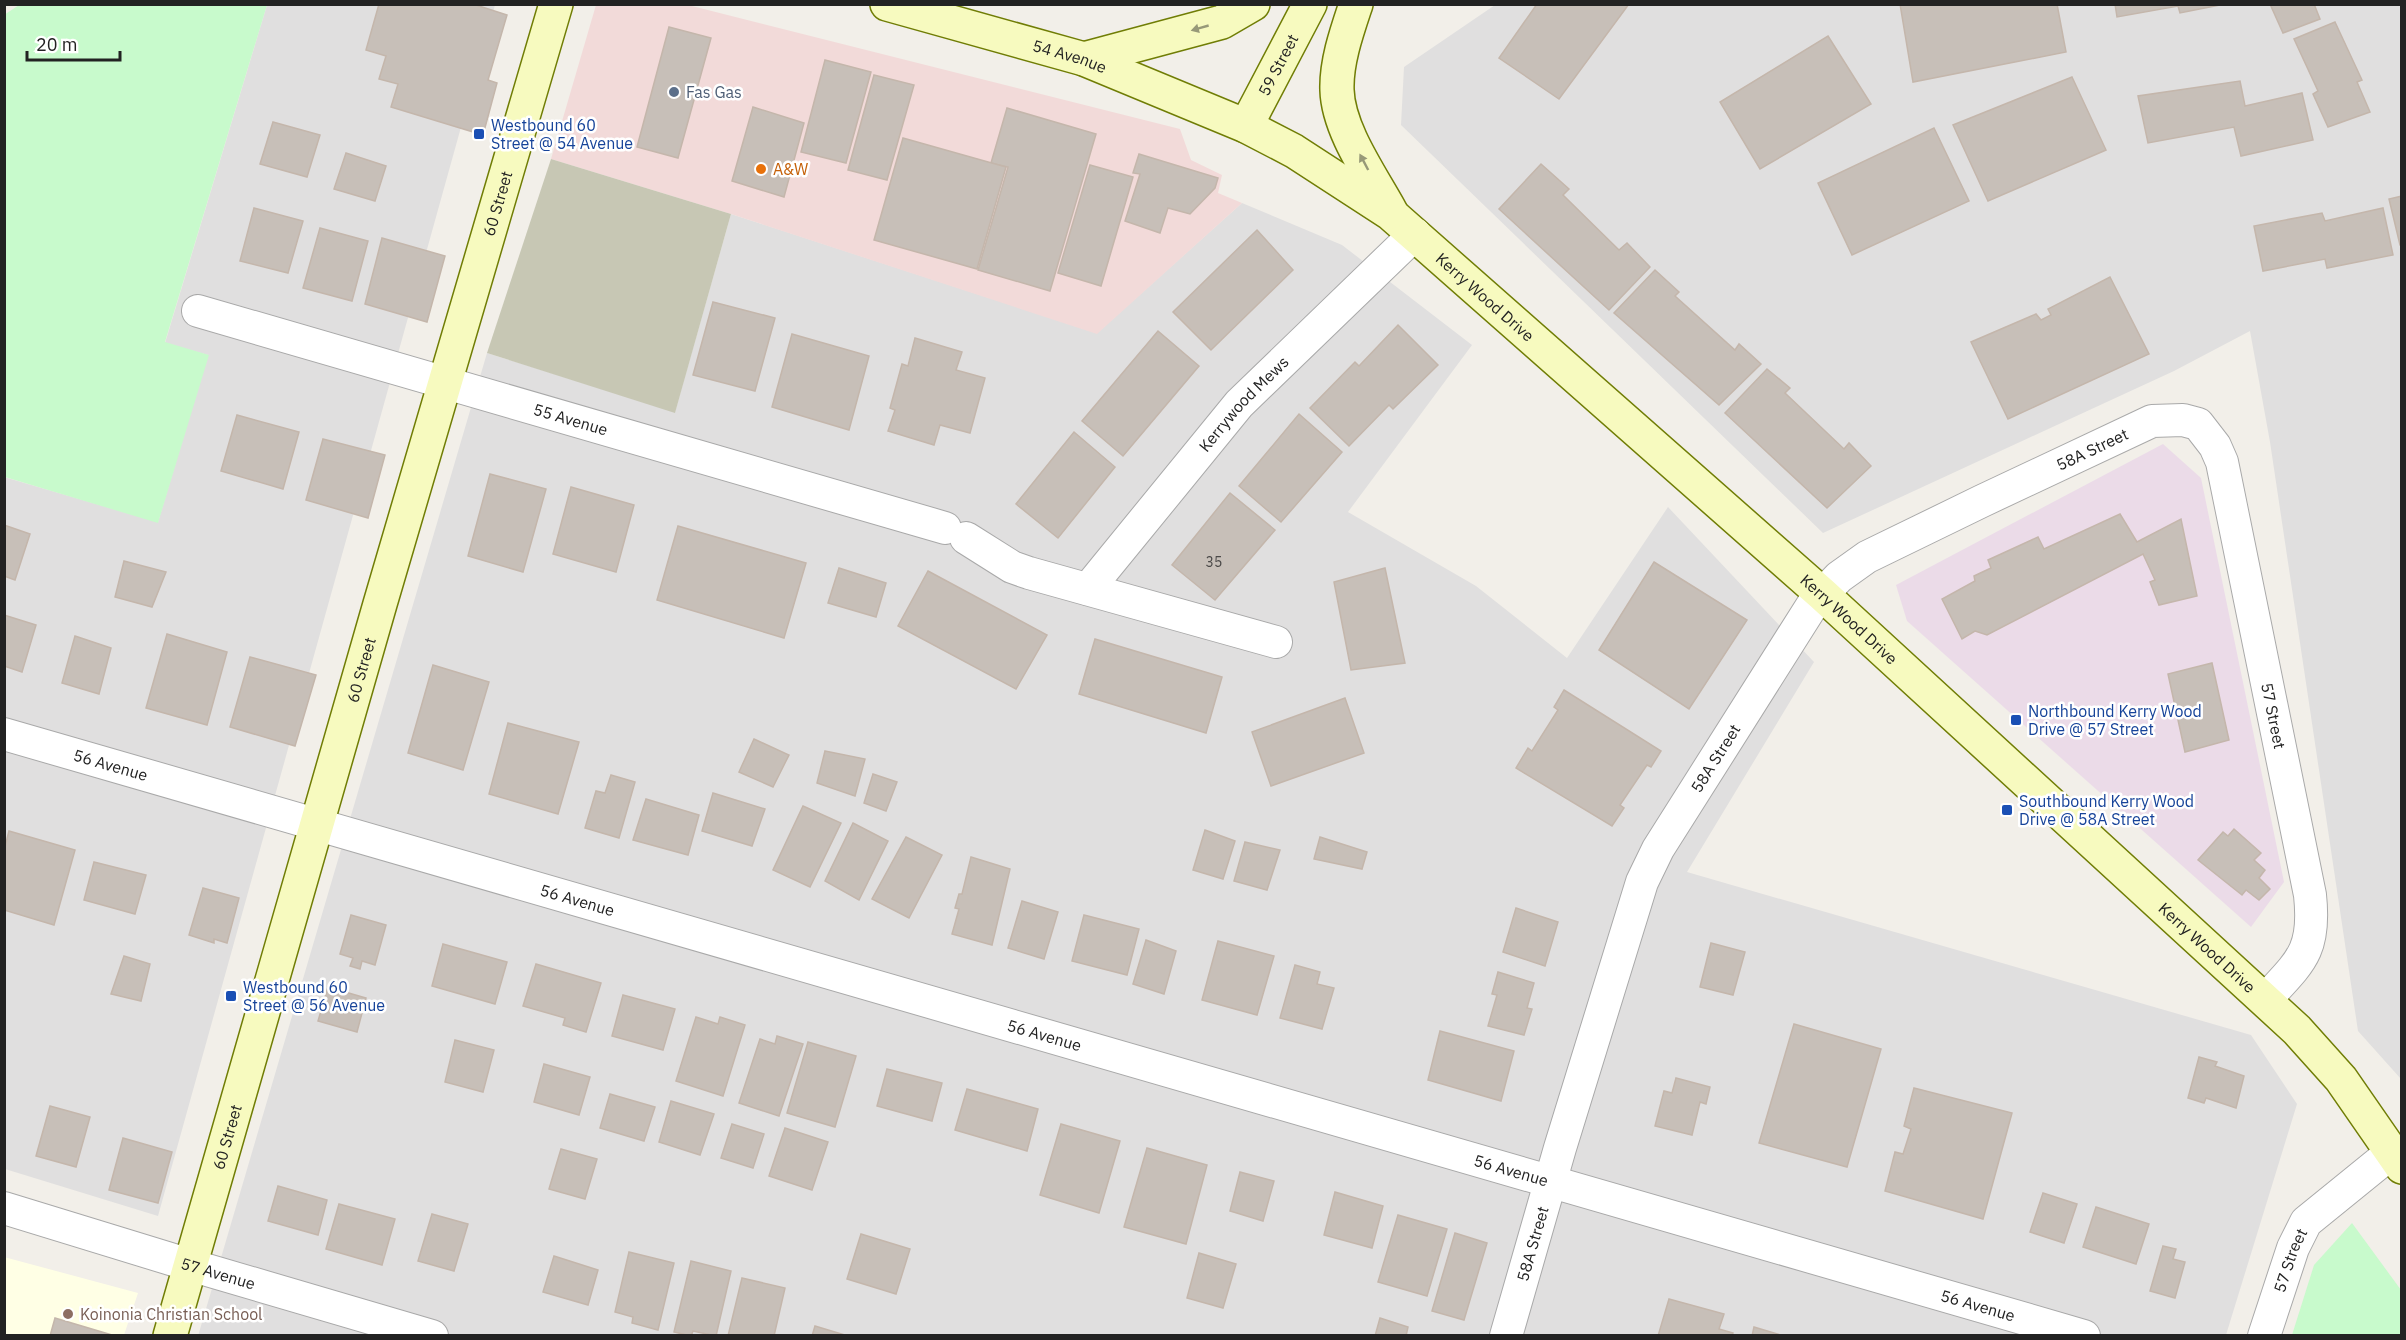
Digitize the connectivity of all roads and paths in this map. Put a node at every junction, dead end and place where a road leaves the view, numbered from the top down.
1 (556, 4) edge
2 (888, 4) edge
3 (1253, 4) edge
4 (1310, 4) edge
5 (1356, 4) edge
6 (1084, 59) junction
7 (1246, 126) junction
8 (1403, 224) junction
9 (198, 311) dead end
10 (444, 382) junction
11 (2198, 424) joint
12 (1088, 589) junction
13 (1822, 594) junction
14 (1276, 642) dead end
15 (4, 734) edge
16 (317, 824) junction
17 (2265, 1000) junction
18 (2396, 1160) edge
19 (1550, 1181) junction
20 (4, 1208) edge
21 (190, 1265) junction
22 (170, 1335) edge
23 (432, 1335) edge
24 (1506, 1335) edge
25 (2084, 1335) edge
26 (2264, 1335) edge

1 - 10 street, 60 Street
2 - 6 street, 54 Avenue
3 -> 6 street
4 - 7 street, 59 Street
8 -> 5 street
6 - 7 street, 54 Avenue
7 - 8 street, Kerry Wood Drive
8 - 12 street, Kerrywood Mews
8 - 13 street, Kerry Wood Drive
9 - 10 street, 55 Avenue
10 - 12 street, 55 Avenue
10 - 16 street, 60 Street
11 - 13 street, 58A Street
11 - 17 street, 57 Street
12 - 14 street
13 - 17 street, Kerry Wood Drive
13 - 19 street, 58A Street
15 - 16 street, 56 Avenue
16 - 19 street, 56 Avenue
16 - 21 street, 60 Street
17 - 18 street, Kerry Wood Drive
18 - 26 street, 57 Street
19 - 24 street, 58A Street
19 - 25 street, 56 Avenue
20 - 21 street, 57 Avenue
21 - 22 street, 60 Street
21 - 23 street, 57 Avenue

